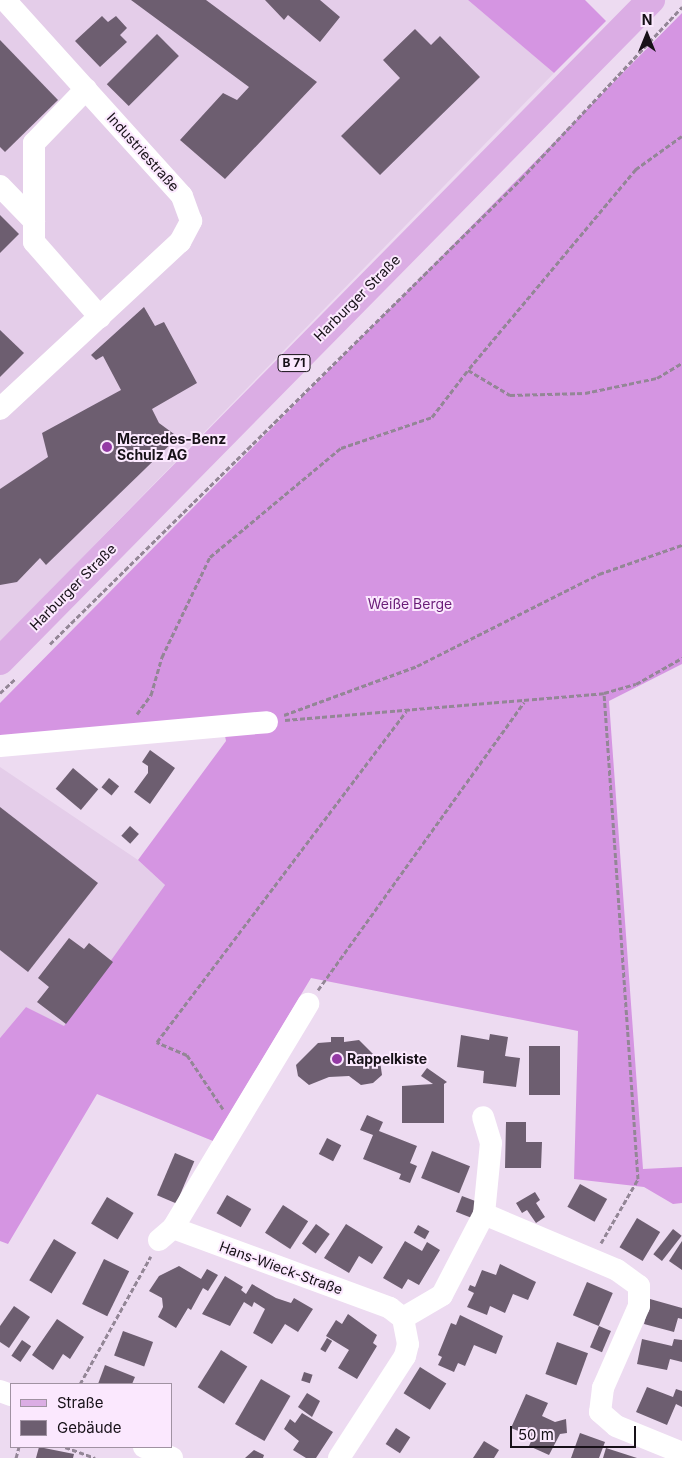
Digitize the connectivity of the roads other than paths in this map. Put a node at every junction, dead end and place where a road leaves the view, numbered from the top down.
1 (5, 0) edge
2 (651, 0) edge
3 (86, 90) junction
4 (0, 186) edge
5 (34, 221) junction
6 (100, 317) junction
7 (0, 409) edge
8 (11, 667) edge
9 (267, 722) road end
10 (0, 746) edge
11 (308, 1004) road end
12 (484, 1117) dead end
13 (484, 1214) junction
14 (403, 1318) junction
15 (147, 1448) edge
16 (682, 1453) edge
17 (172, 1458) edge
18 (340, 1458) edge

1 - 3 street, Industriestraße
2 - 8 main road, Harburger Straße / B 71
3 - 5 street
3 - 6 street, Industriestraße
4 - 5 street
5 - 6 street
6 - 7 street, Industriestraße
9 - 10 street
11 - 14 street, Hans-Wieck-Straße
12 - 13 street
13 - 14 street
13 - 16 street
14 - 18 street
15 - 17 street

